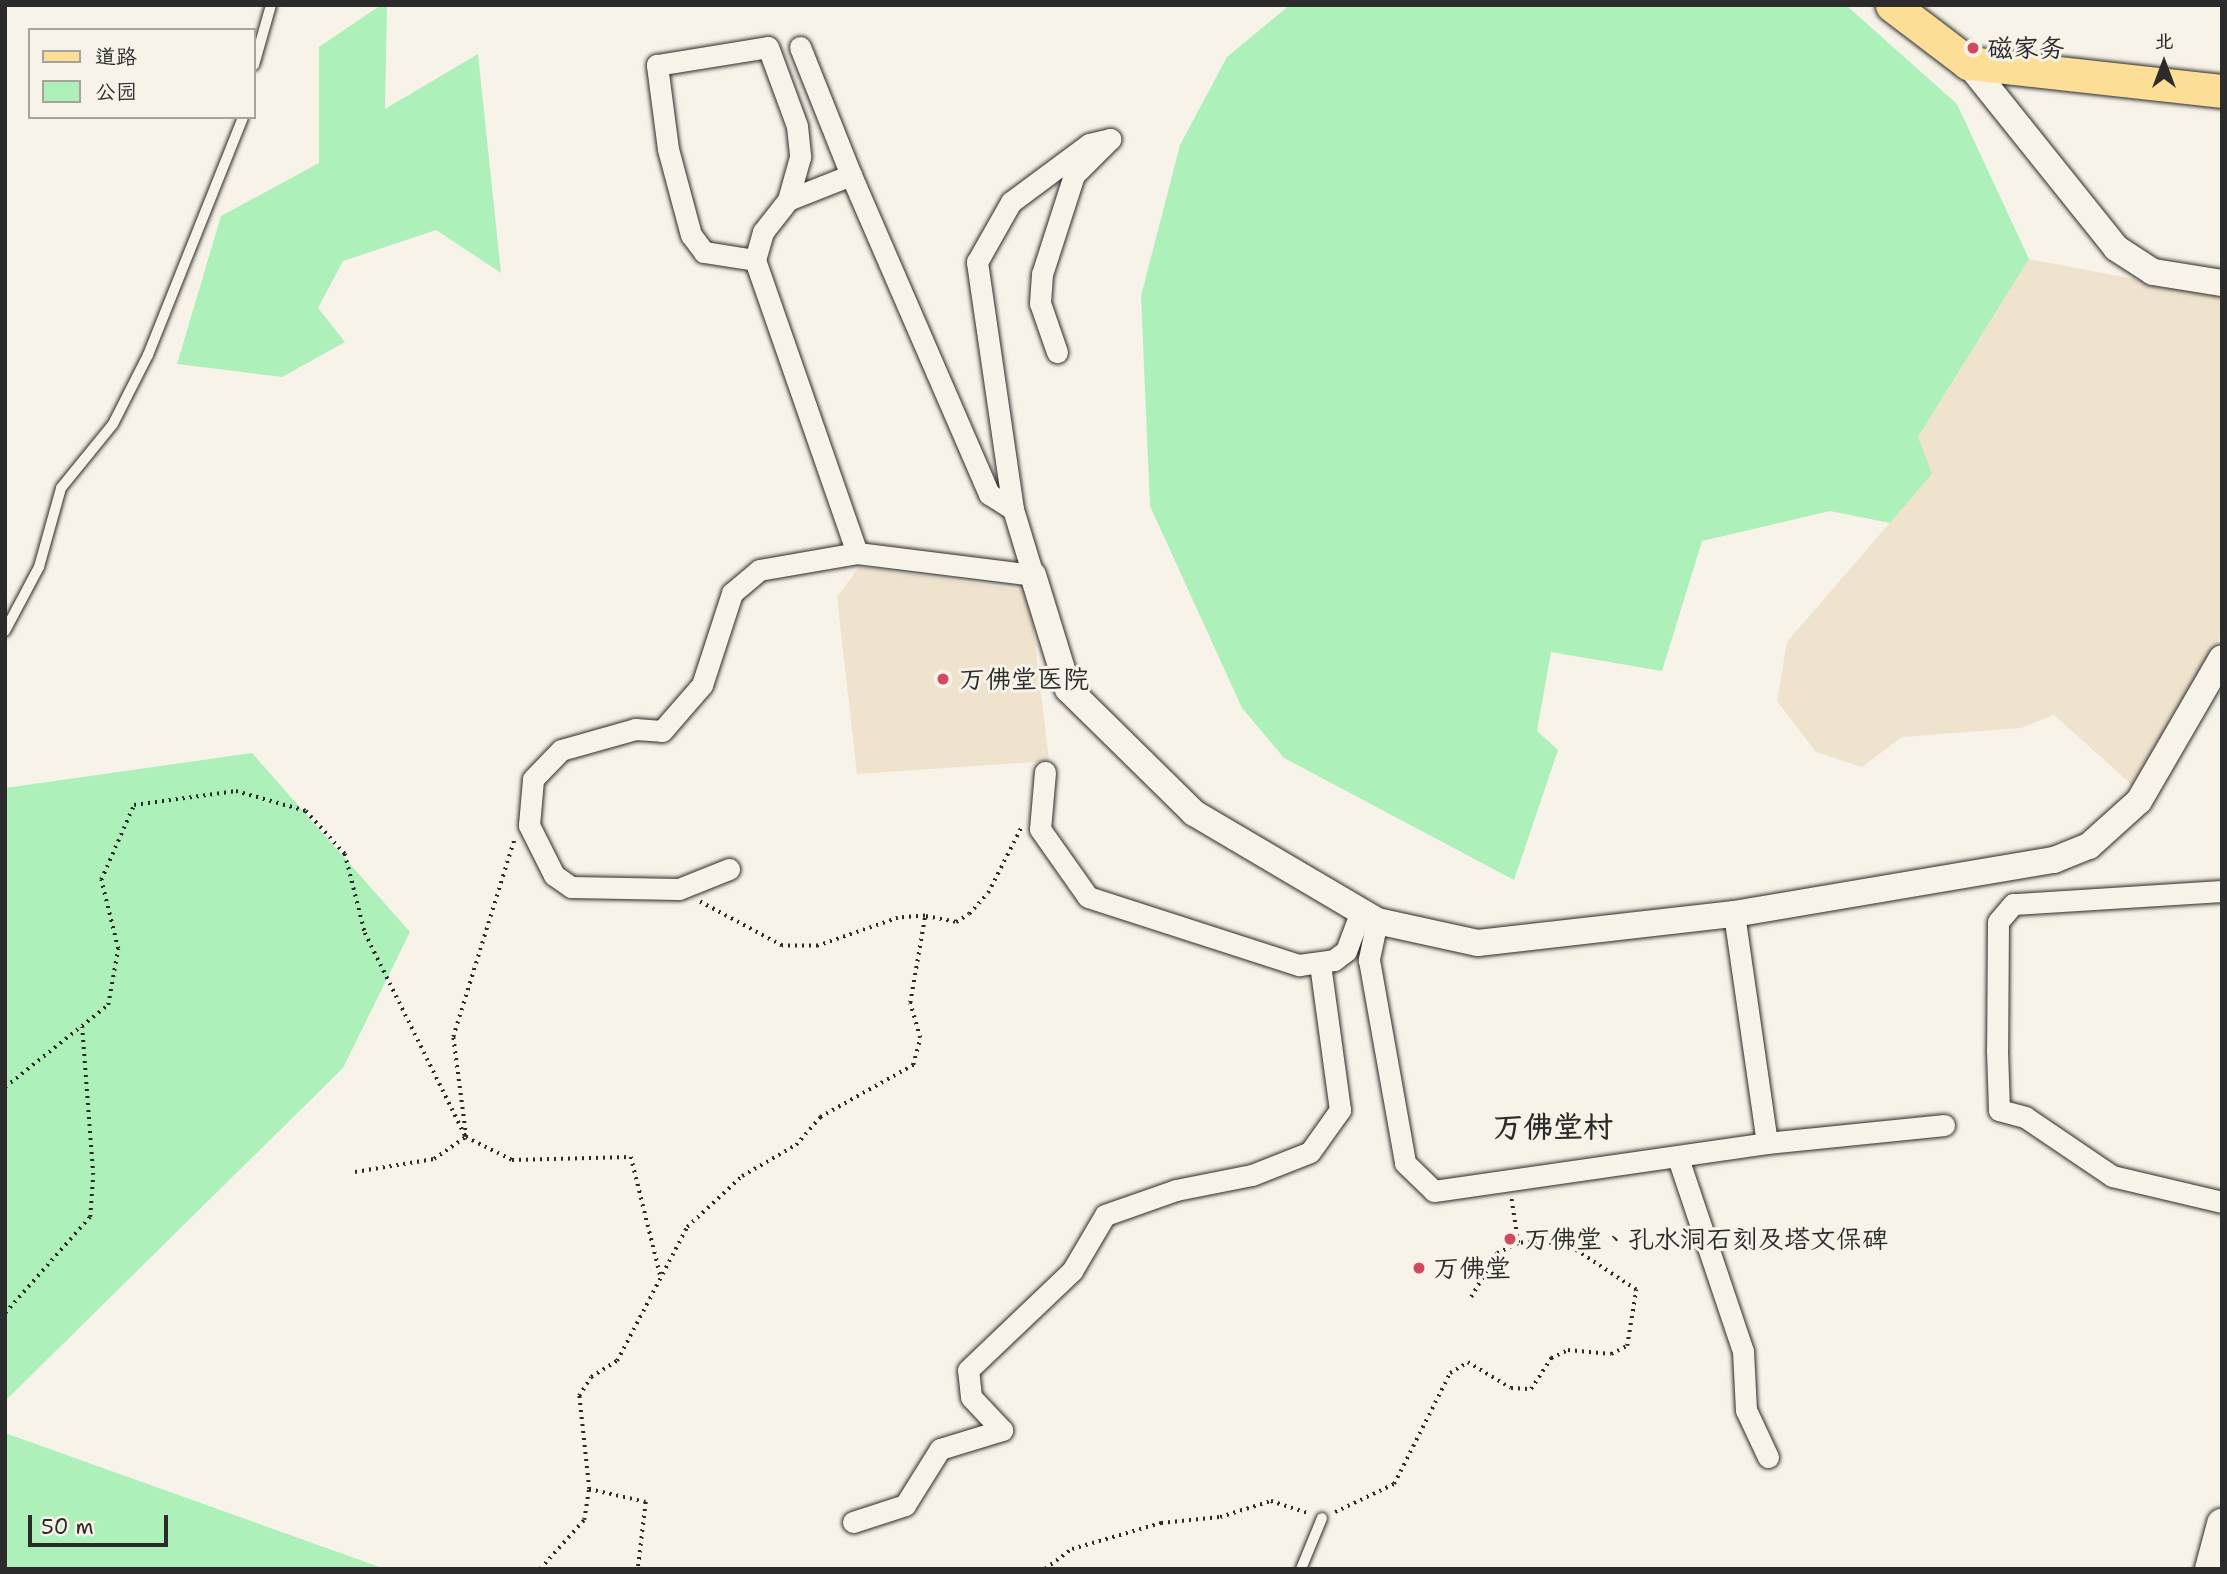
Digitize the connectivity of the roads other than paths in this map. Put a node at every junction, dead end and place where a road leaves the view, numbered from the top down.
1 (271, 5) edge
2 (1892, 5) edge
3 (800, 47) dead end
4 (256, 58) edge
5 (1968, 63) junction
6 (2222, 91) edge
7 (242, 119) edge
8 (851, 175) junction
9 (788, 200) junction
10 (755, 260) junction
11 (2222, 283) edge
12 (1057, 352) dead end
13 (1013, 509) junction
14 (857, 553) junction
15 (1032, 575) junction
16 (5, 631) edge
17 (2222, 658) edge
18 (1045, 772) dead end
19 (729, 869) dead end
20 (2222, 891) edge
21 (1734, 914) junction
22 (1369, 916) junction
23 (1320, 964) junction
24 (1944, 1125) dead end
25 (1767, 1143) junction
26 (1678, 1158) junction
27 (2222, 1202) edge
28 (1768, 1457) dead end
29 (1322, 1518) road end
30 (853, 1522) dead end
31 (2222, 1524) edge
32 (1301, 1569) edge
33 (2210, 1569) edge

1 - 4 lane
2 - 5 main road
3 - 8 street
5 - 6 main road
5 - 11 street
7 - 16 lane
8 - 9 street
8 - 13 street
9 - 10 street
9 - 10 street
10 - 14 street
12 - 13 street
13 - 15 street
14 - 15 street
14 - 19 street
15 - 22 street
17 - 21 street
18 - 23 street
20 - 27 street
21 - 22 street
21 - 25 street
22 - 23 street
22 - 26 street
23 - 30 street
24 - 25 street
25 - 26 street
26 - 28 street
29 - 32 lane
31 - 33 main road

